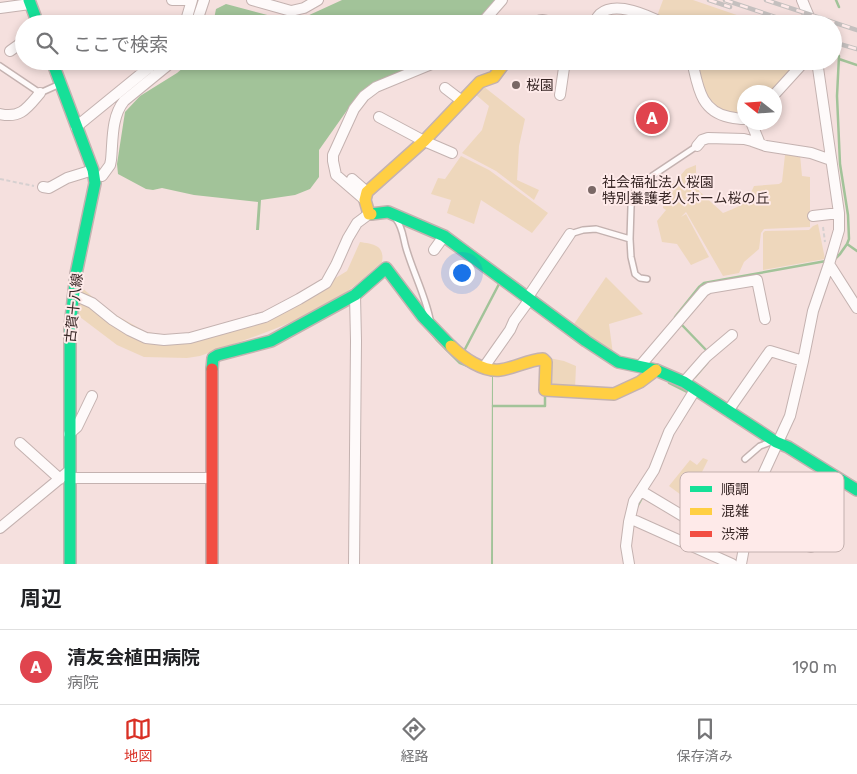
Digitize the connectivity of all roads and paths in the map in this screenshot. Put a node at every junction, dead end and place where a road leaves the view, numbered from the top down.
1 (172, 0) edge
2 (185, 0) edge
3 (192, 0) edge
4 (204, 0) edge
5 (252, 0) edge
6 (318, 0) edge
7 (502, 0) edge
8 (802, 0) edge
9 (29, 2) edge
10 (0, 8) edge
11 (34, 15) edge
12 (188, 15) edge
13 (199, 15) edge
14 (489, 15) edge
15 (599, 15) edge
16 (646, 15) edge
17 (808, 15) edge
18 (15, 47) edge
19 (10, 51) dead end
20 (0, 66) edge
21 (55, 70) edge
22 (146, 70) edge
23 (162, 70) edge
24 (417, 70) edge
25 (499, 70) edge
26 (564, 70) edge
27 (694, 70) edge
28 (797, 70) edge
29 (818, 70) edge
30 (60, 84) junction
31 (782, 86) edge
32 (444, 88) dead end
33 (40, 93) junction
34 (560, 95) dead end
35 (462, 101) junction
36 (0, 114) edge
37 (380, 117) dead end
38 (737, 118) edge
39 (76, 127) junction
40 (754, 130) edge
41 (424, 141) junction
42 (760, 144) junction
43 (697, 146) joint
44 (452, 153) dead end
45 (831, 160) junction
46 (98, 173) junction
47 (0, 179) edge
48 (352, 179) dead end
49 (43, 188) joint
50 (366, 196) junction
51 (388, 212) junction
52 (839, 213) junction
53 (369, 214) junction
54 (813, 216) dead end
55 (570, 234) joint
56 (444, 236) junction
57 (630, 239) junction
58 (434, 250) dead end
59 (829, 264) junction
60 (648, 279) dead end
61 (355, 295) junction
62 (74, 296) junction
63 (529, 298) junction
64 (857, 308) edge
65 (765, 319) dead end
66 (432, 326) junction
67 (732, 335) dead end
68 (803, 361) junction
69 (484, 366) junction
70 (640, 366) junction
71 (656, 370) junction
72 (684, 382) junction
73 (695, 390) junction
74 (92, 396) dead end
75 (728, 411) junction
76 (69, 434) junction
77 (777, 442) junction
78 (20, 443) dead end
79 (745, 459) dead end
80 (764, 472) edge
81 (827, 472) edge
82 (66, 476) junction
83 (212, 478) junction
84 (844, 483) edge
85 (857, 490) edge
86 (641, 491) junction
87 (680, 514) edge
88 (636, 521) dead end
89 (1, 525) edge
90 (680, 540) edge
91 (706, 552) edge
92 (70, 564) edge
93 (212, 564) edge
94 (354, 564) edge
95 (629, 564) edge
96 (732, 564) edge

1 - 2 street
3 - 12 street
4 - 13 street
5 - 6 street
7 - 14 street
8 - 17 street
9 - 10 street
9 - 11 street
15 - 16 street
18 - 19 street
20 - 33 lane
21 - 30 street, 古賀十八線
22 - 39 street
23 - 46 street
24 - 50 street
25 - 35 street
26 - 34 street
27 - 38 street
28 - 31 street
29 - 45 street
30 - 33 lane
30 - 39 street, 古賀十八線
32 - 35 street
33 - 36 street
35 - 41 street
37 - 41 street
39 - 46 street, 古賀十八線
40 - 42 street
41 - 44 street
41 - 50 street
42 - 43 street
42 - 45 street
43 - 57 lane
45 - 52 street
46 - 49 street
46 - 62 street, 古賀十八線
47 - 49 path
48 - 50 street
50 - 53 street
51 - 53 street
51 - 56 street
51 - 66 lane
52 - 54 street
52 - 59 street
53 - 62 street
55 - 57 lane
55 - 63 street
56 - 58 street
56 - 63 street
57 - 60 lane
59 - 64 street
59 - 68 street
61 - 66 street
61 - 83 street
61 - 94 street
62 - 76 street, 古賀十八線
63 - 69 street
63 - 70 street
65 - 70 street
66 - 69 street
67 - 72 street
68 - 75 street
68 - 77 street
69 - 71 street
70 - 71 street
71 - 72 street
72 - 73 street
73 - 75 street
73 - 86 street
74 - 76 street
75 - 77 street
76 - 82 street, 古賀十八線
77 - 79 lane
77 - 80 street
77 - 81 street
78 - 82 street
82 - 83 street
82 - 89 street
82 - 92 street, 古賀十八線
83 - 93 street
84 - 85 street
86 - 87 street
86 - 95 street
88 - 90 street
91 - 96 street

